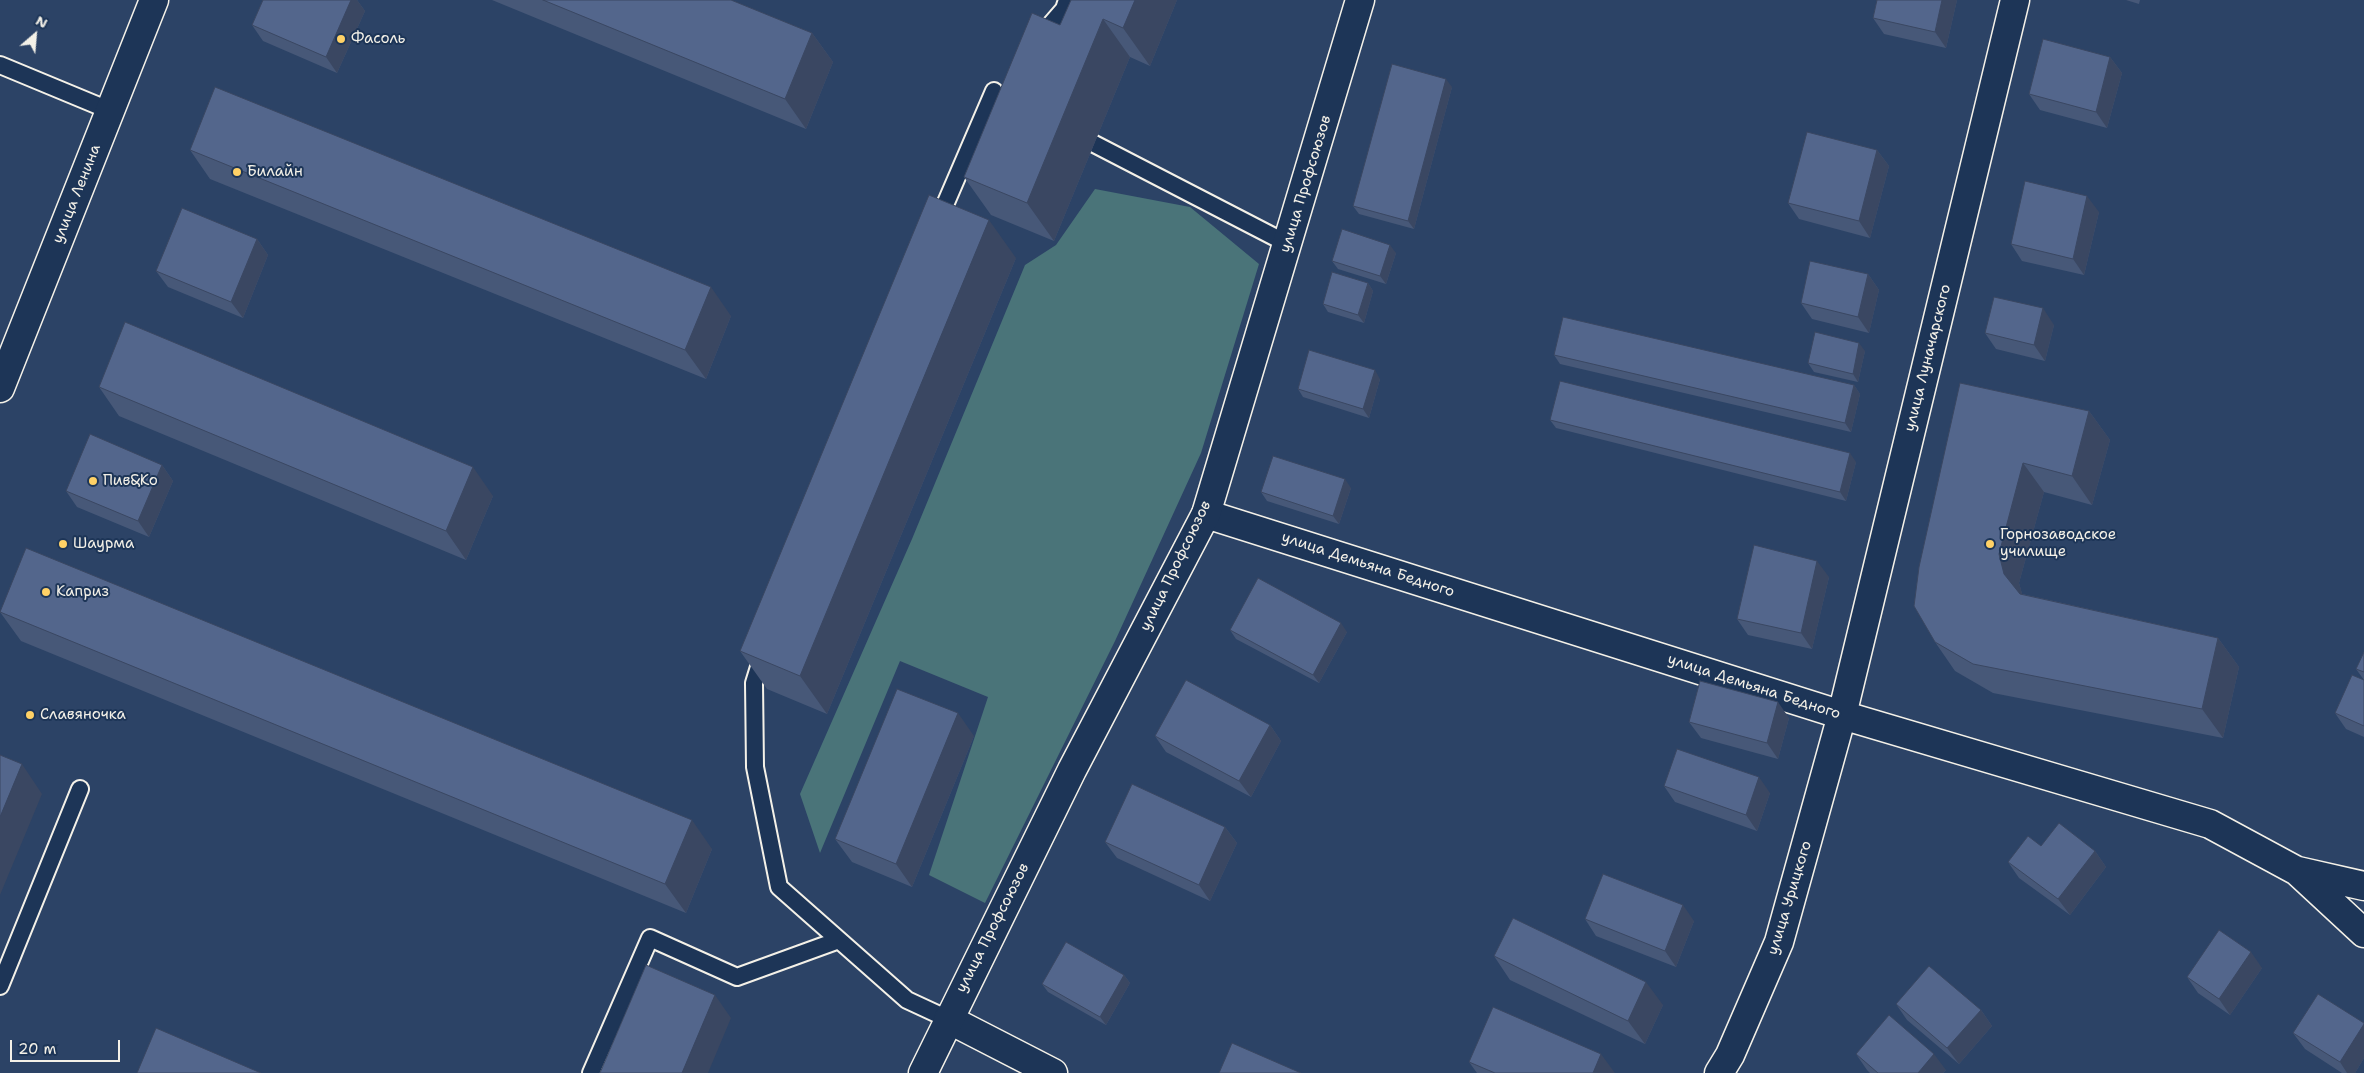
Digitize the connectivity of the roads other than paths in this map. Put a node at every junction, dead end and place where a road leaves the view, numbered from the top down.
1 (154, 0) edge
2 (1067, 0) edge
3 (1360, 0) edge
4 (2015, 0) edge
5 (1026, 54) edge
6 (0, 66) edge
7 (1006, 76) edge
8 (994, 92) junction
9 (1011, 100) edge
10 (111, 111) junction
11 (1063, 128) edge
12 (931, 238) edge
13 (1288, 244) junction
14 (0, 388) edge
15 (1206, 514) junction
16 (768, 638) edge
17 (1842, 715) junction
18 (80, 790) dead end
19 (2297, 871) junction
20 (2364, 886) edge
21 (2364, 933) edge
22 (838, 940) junction
23 (0, 986) edge
24 (948, 1019) junction
25 (591, 1073) edge
26 (923, 1073) edge
27 (1053, 1073) edge
28 (1719, 1073) edge

1 - 10 street, улица Ленина
2 - 5 lane
3 - 13 street, улица Профсоюзов
4 - 17 street, улица Луначарского
6 - 10 lane
7 - 8 lane
8 - 9 lane
8 - 12 lane
10 - 14 street, улица Ленина
11 - 13 lane
13 - 15 street, улица Профсоюзов
15 - 17 street, улица Демьяна Бедного
15 - 24 street, улица Профсоюзов
16 - 22 lane
17 - 19 street, улица Демьяна Бедного
17 - 28 street, улица Урицкого
18 - 23 lane
19 - 20 street
19 - 21 street
22 - 24 lane
22 - 25 lane
24 - 26 street, улица Профсоюзов
24 - 27 street

